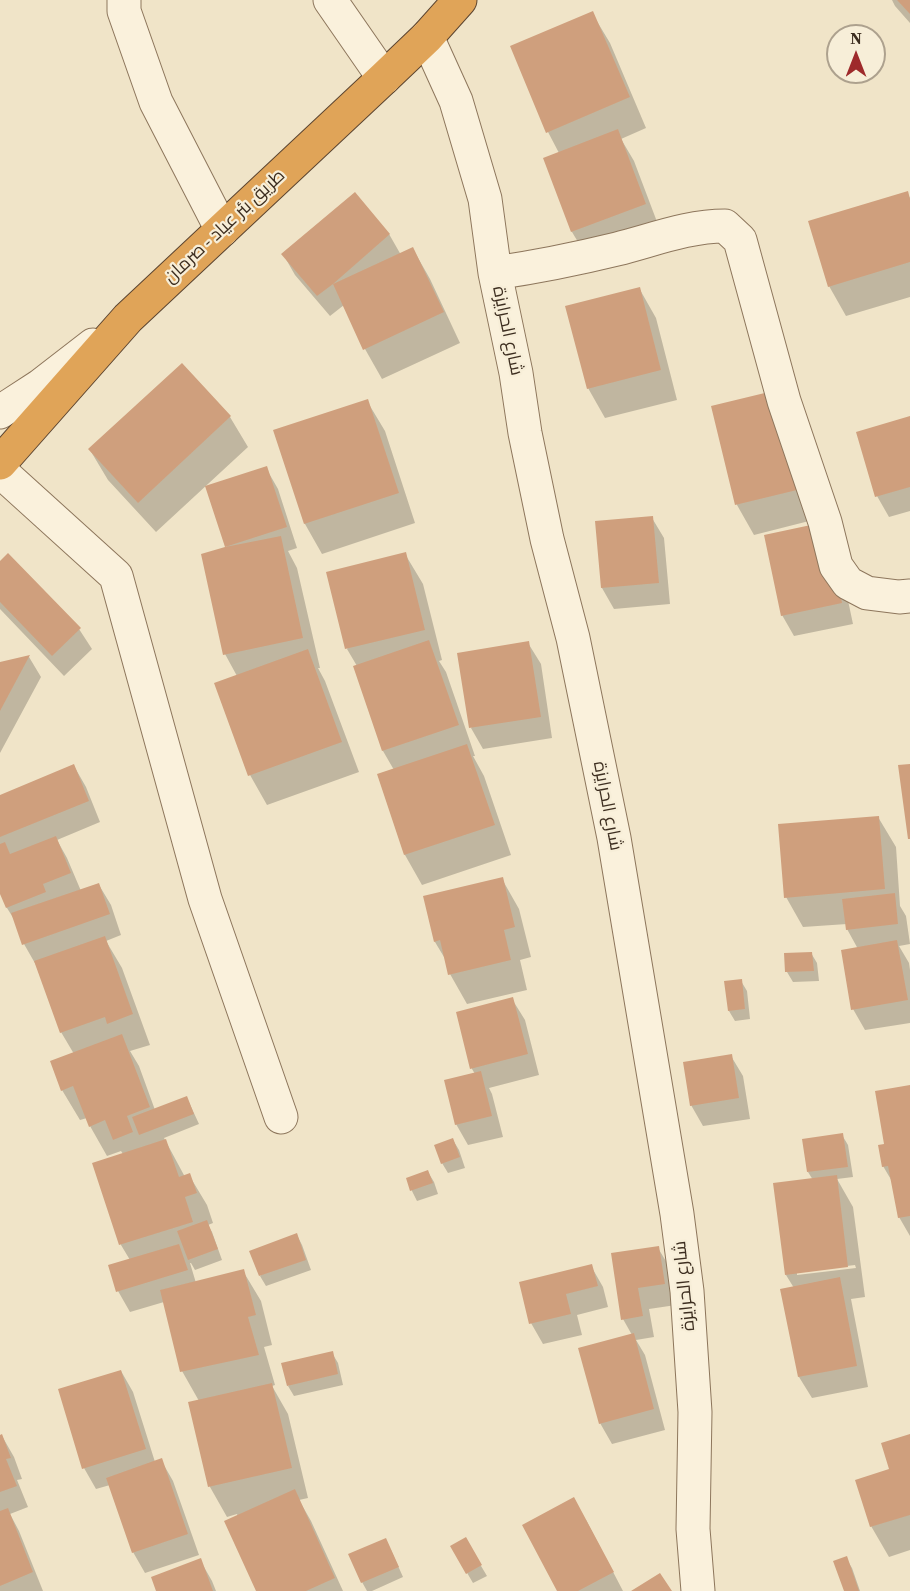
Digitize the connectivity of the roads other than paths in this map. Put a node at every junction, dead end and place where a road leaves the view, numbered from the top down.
1 (124, 0) edge
2 (330, 0) edge
3 (460, 0) edge
4 (427, 37) junction
5 (384, 78) junction
6 (222, 230) junction
7 (495, 273) junction
8 (128, 318) junction
9 (0, 412) edge
10 (0, 463) edge
11 (0, 471) edge
12 (910, 596) edge
13 (281, 1117) dead end
14 (698, 1591) edge

1 - 6 street
2 - 5 street
3 - 4 highway, طريق بئر عياد - صرمان
4 - 5 highway, طريق بئر عياد - صرمان
4 - 7 street, شارع الحرايزة
5 - 6 highway, طريق بئر عياد - صرمان
6 - 8 highway, طريق بئر عياد - صرمان
7 - 12 street
7 - 14 street, شارع الحرايزة
8 - 9 street
8 - 10 highway, طريق بئر عياد - صرمان
11 - 13 street

